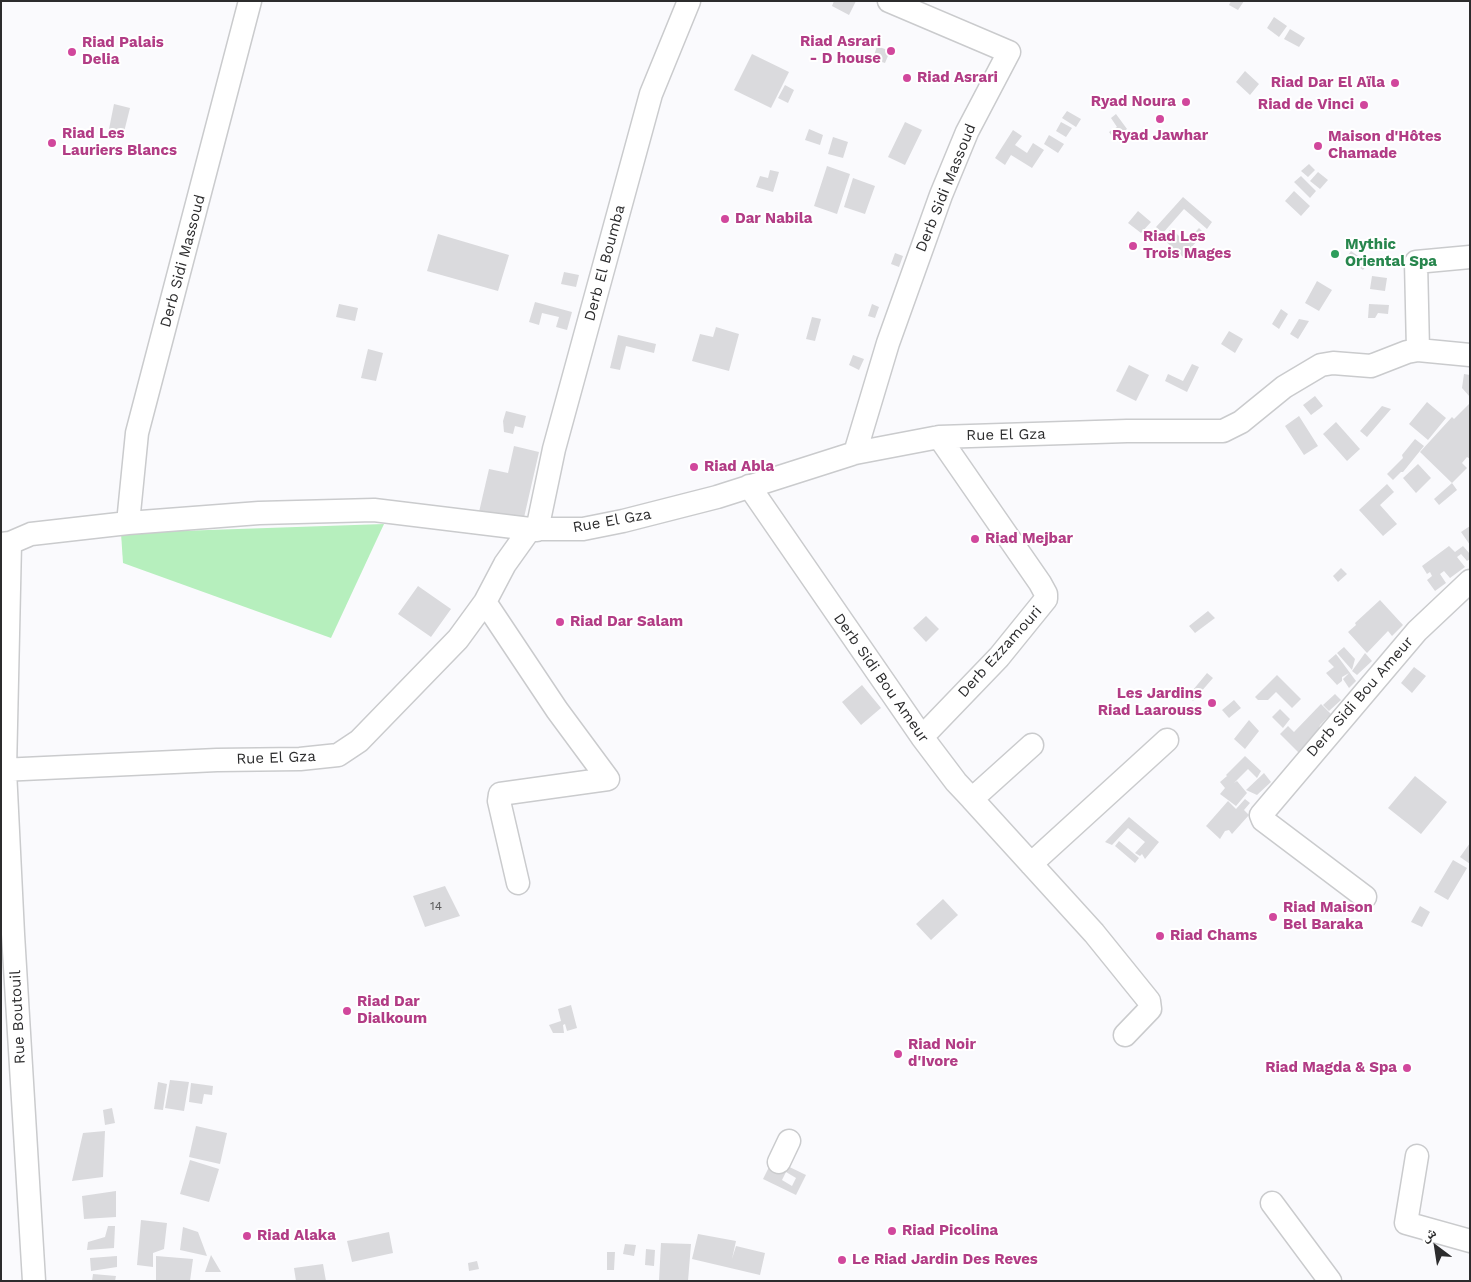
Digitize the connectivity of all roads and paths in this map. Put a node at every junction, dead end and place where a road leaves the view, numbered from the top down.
1 (250, 1) edge
2 (689, 1) edge
3 (889, 1) edge
4 (1470, 257) edge
5 (1418, 350) junction
6 (1470, 355) edge
7 (939, 437) junction
8 (855, 453) junction
9 (749, 486) junction
10 (128, 522) junction
11 (533, 530) junction
12 (5, 544) edge
13 (1470, 582) edge
14 (485, 602) junction
15 (922, 737) junction
16 (1167, 740) dead end
17 (1032, 745) dead end
18 (3, 770) edge
19 (972, 799) junction
20 (1031, 864) junction
21 (518, 883) dead end
22 (1365, 897) dead end
23 (1125, 1035) dead end
24 (789, 1141) dead end
25 (1417, 1156) dead end
26 (779, 1162) dead end
27 (1272, 1203) dead end
28 (1470, 1241) edge
29 (34, 1281) edge
30 (1330, 1281) edge

1 - 10 street, Derb Sidi Massoud
2 - 11 street, Derb El Boumba
3 - 8 street, Derb Sidi Massoud
4 - 5 street
5 - 6 street, Rue El Gza
5 - 7 street, Rue El Gza
7 - 8 street, Rue El Gza
7 - 15 street, Derb Ezzamouri
8 - 9 street, Rue El Gza
9 - 11 street, Rue El Gza
9 - 15 street, Derb Sidi Bou Ameur
10 - 11 street, Rue El Gza
10 - 12 street, Rue El Gza
11 - 14 street, Rue El Gza
12 - 18 street, Rue Boutouil
13 - 22 street, Derb Sidi Bou Ameur
14 - 18 street, Rue El Gza
14 - 21 street
15 - 19 street, Derb Sidi Bou Ameur
16 - 20 street
17 - 19 street
18 - 29 street, Rue Boutouil
19 - 20 street, Derb Sidi Bou Ameur
20 - 23 street, Derb Sidi Bou Ameur
24 - 26 street
25 - 28 street
27 - 30 street

